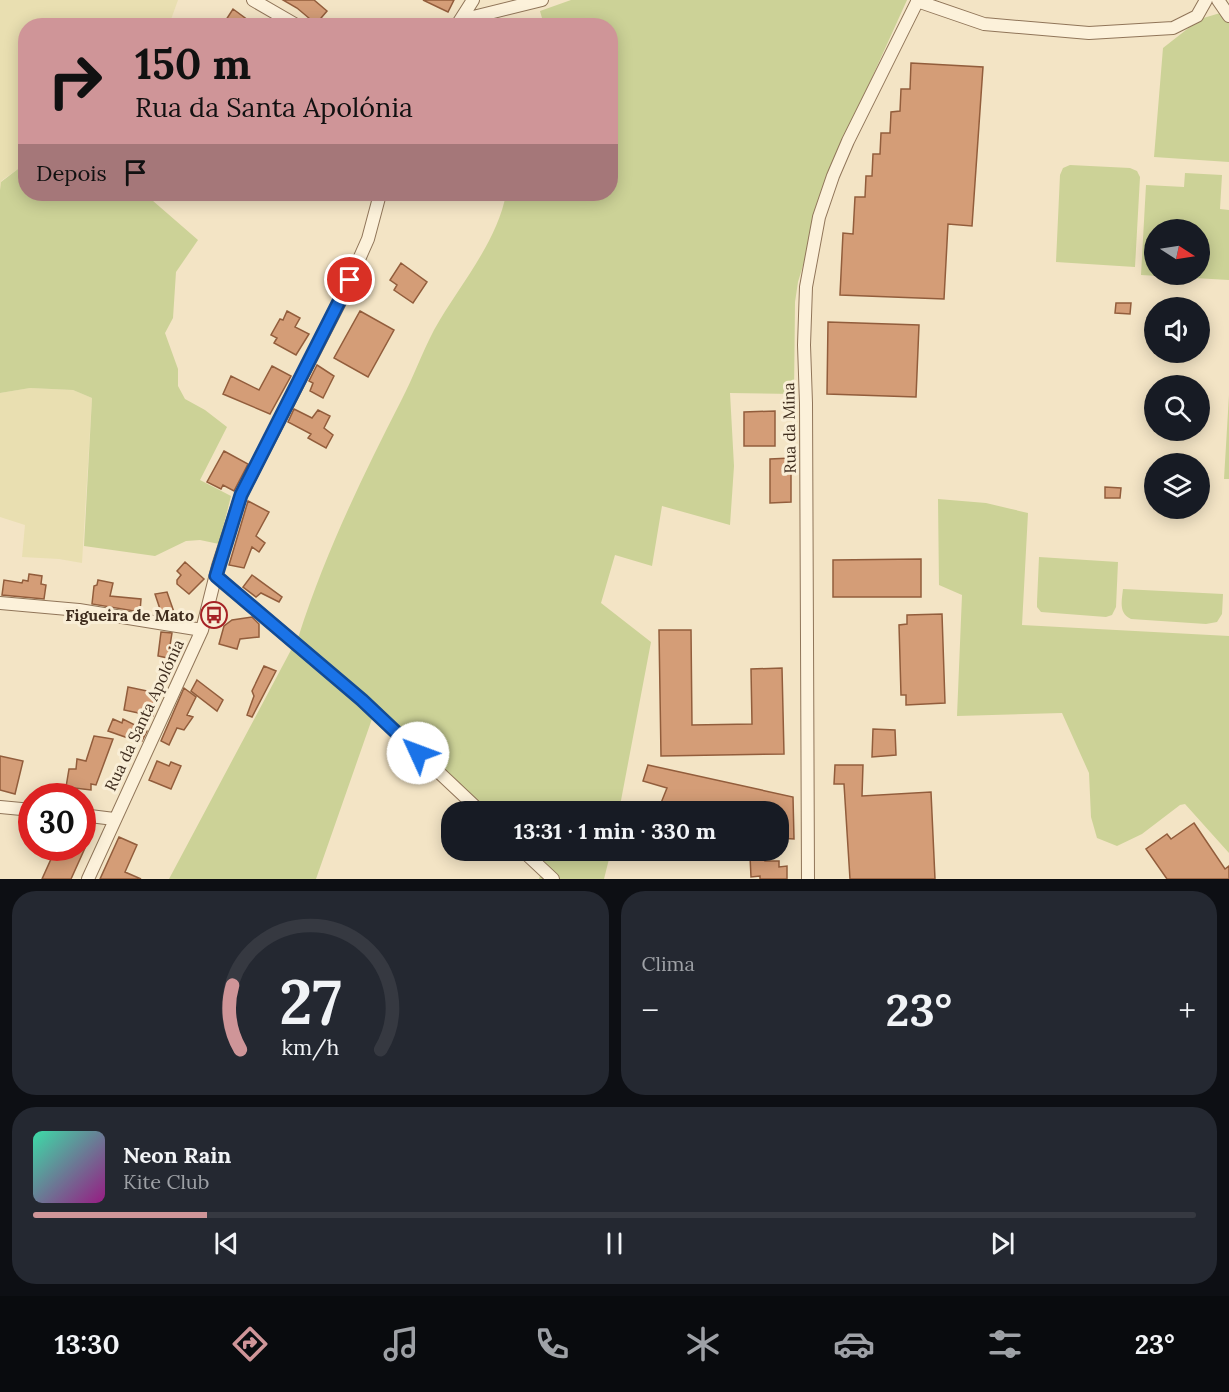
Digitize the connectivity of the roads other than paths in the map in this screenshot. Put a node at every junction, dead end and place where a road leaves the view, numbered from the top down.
1 (254, 0) edge
2 (473, 0) edge
3 (542, 0) edge
4 (1206, 0) edge
5 (1218, 0) edge
6 (918, 1) edge
7 (1229, 16) edge
8 (284, 18) edge
9 (462, 18) edge
10 (477, 18) edge
11 (378, 201) edge
12 (216, 576) junction
13 (0, 603) edge
14 (202, 630) junction
15 (469, 801) edge
16 (0, 807) edge
17 (18, 809) edge
18 (96, 817) edge
19 (114, 819) junction
20 (534, 861) edge
21 (88, 879) edge
22 (553, 879) edge
23 (808, 879) edge

1 - 8 street
2 - 9 street
3 - 10 street
4 - 6 street
5 - 7 street
6 - 23 street, Rua da Mina
11 - 12 street, Rua da Santa Apolónia
12 - 14 street, Rua da Santa Apolónia
12 - 15 street
13 - 14 street
14 - 19 street, Rua da Santa Apolónia
16 - 17 street
18 - 19 street
19 - 21 street, Rua da Santa Apolónia
20 - 22 street

